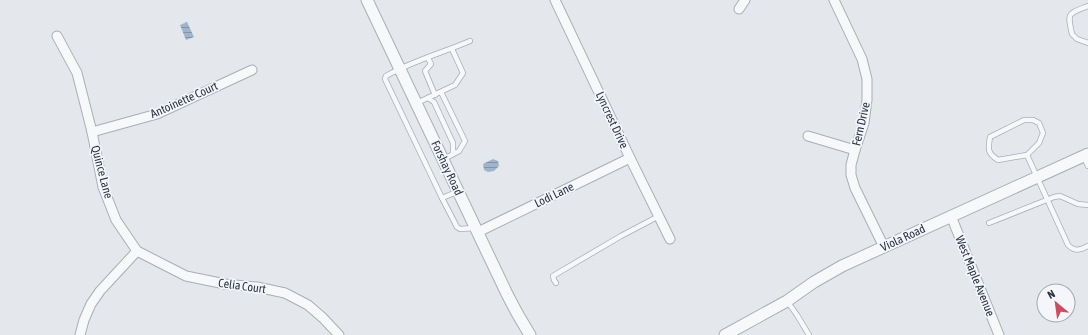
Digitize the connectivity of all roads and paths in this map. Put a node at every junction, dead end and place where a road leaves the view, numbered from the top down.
1 (367, 0) edge
2 (556, 0) edge
3 (745, 0) edge
4 (834, 0) edge
5 (1088, 6) edge
6 (739, 9) dead end
7 (57, 36) dead end
8 (470, 41) dead end
9 (1088, 43) edge
10 (452, 48) junction
11 (428, 58) junction
12 (400, 68) junction
13 (252, 70) dead end
14 (441, 92) junction
15 (435, 95) junction
16 (428, 98) junction
17 (417, 103) junction
18 (92, 132) junction
19 (808, 136) dead end
20 (855, 150) junction
21 (1027, 155) junction
22 (448, 157) junction
23 (630, 158) junction
24 (1087, 159) edge
25 (1038, 178) junction
26 (459, 192) junction
27 (442, 198) junction
28 (1047, 200) junction
29 (1088, 205) edge
30 (659, 216) junction
31 (952, 216) junction
32 (989, 223) dead end
33 (477, 230) junction
34 (670, 239) dead end
35 (1088, 246) edge
36 (884, 247) junction
37 (137, 251) junction
38 (556, 283) dead end
39 (787, 301) junction
40 (80, 335) edge
41 (339, 335) edge
42 (530, 335) edge
43 (726, 335) edge
44 (809, 335) edge
45 (999, 335) edge

1 - 12 street, Forshay Road
2 - 23 street, Lyncrest Drive
3 - 6 street
4 - 20 street, Fern Drive
5 - 9 lane
7 - 18 street, Quince Lane
8 - 10 lane
10 - 11 lane
10 - 14 lane
11 - 12 lane
11 - 15 lane
12 - 17 street, Forshay Road
12 - 27 lane
13 - 18 street, Antoinette Court
14 - 15 lane
14 - 22 lane
15 - 16 lane
16 - 17 lane
16 - 22 lane
17 - 22 street, Forshay Road
18 - 37 street, Quince Lane
19 - 20 street
20 - 36 street, Fern Drive
21 - 21 lane
21 - 25 lane
22 - 26 street, Forshay Road
23 - 30 street, Lyncrest Drive
23 - 33 street, Lodi Lane
24 - 25 street, Viola Road
25 - 28 lane
25 - 31 street, Viola Road
26 - 27 lane
26 - 33 street, Forshay Road
27 - 33 lane
28 - 29 lane
28 - 32 lane
28 - 35 lane
30 - 34 street, Lyncrest Drive
30 - 38 lane
31 - 36 street, Viola Road
31 - 45 street, West Maple Avenue
33 - 42 street, Forshay Road
36 - 39 street, Viola Road
37 - 40 street
37 - 41 street, Celia Court
39 - 43 street, Viola Road
39 - 44 lane

